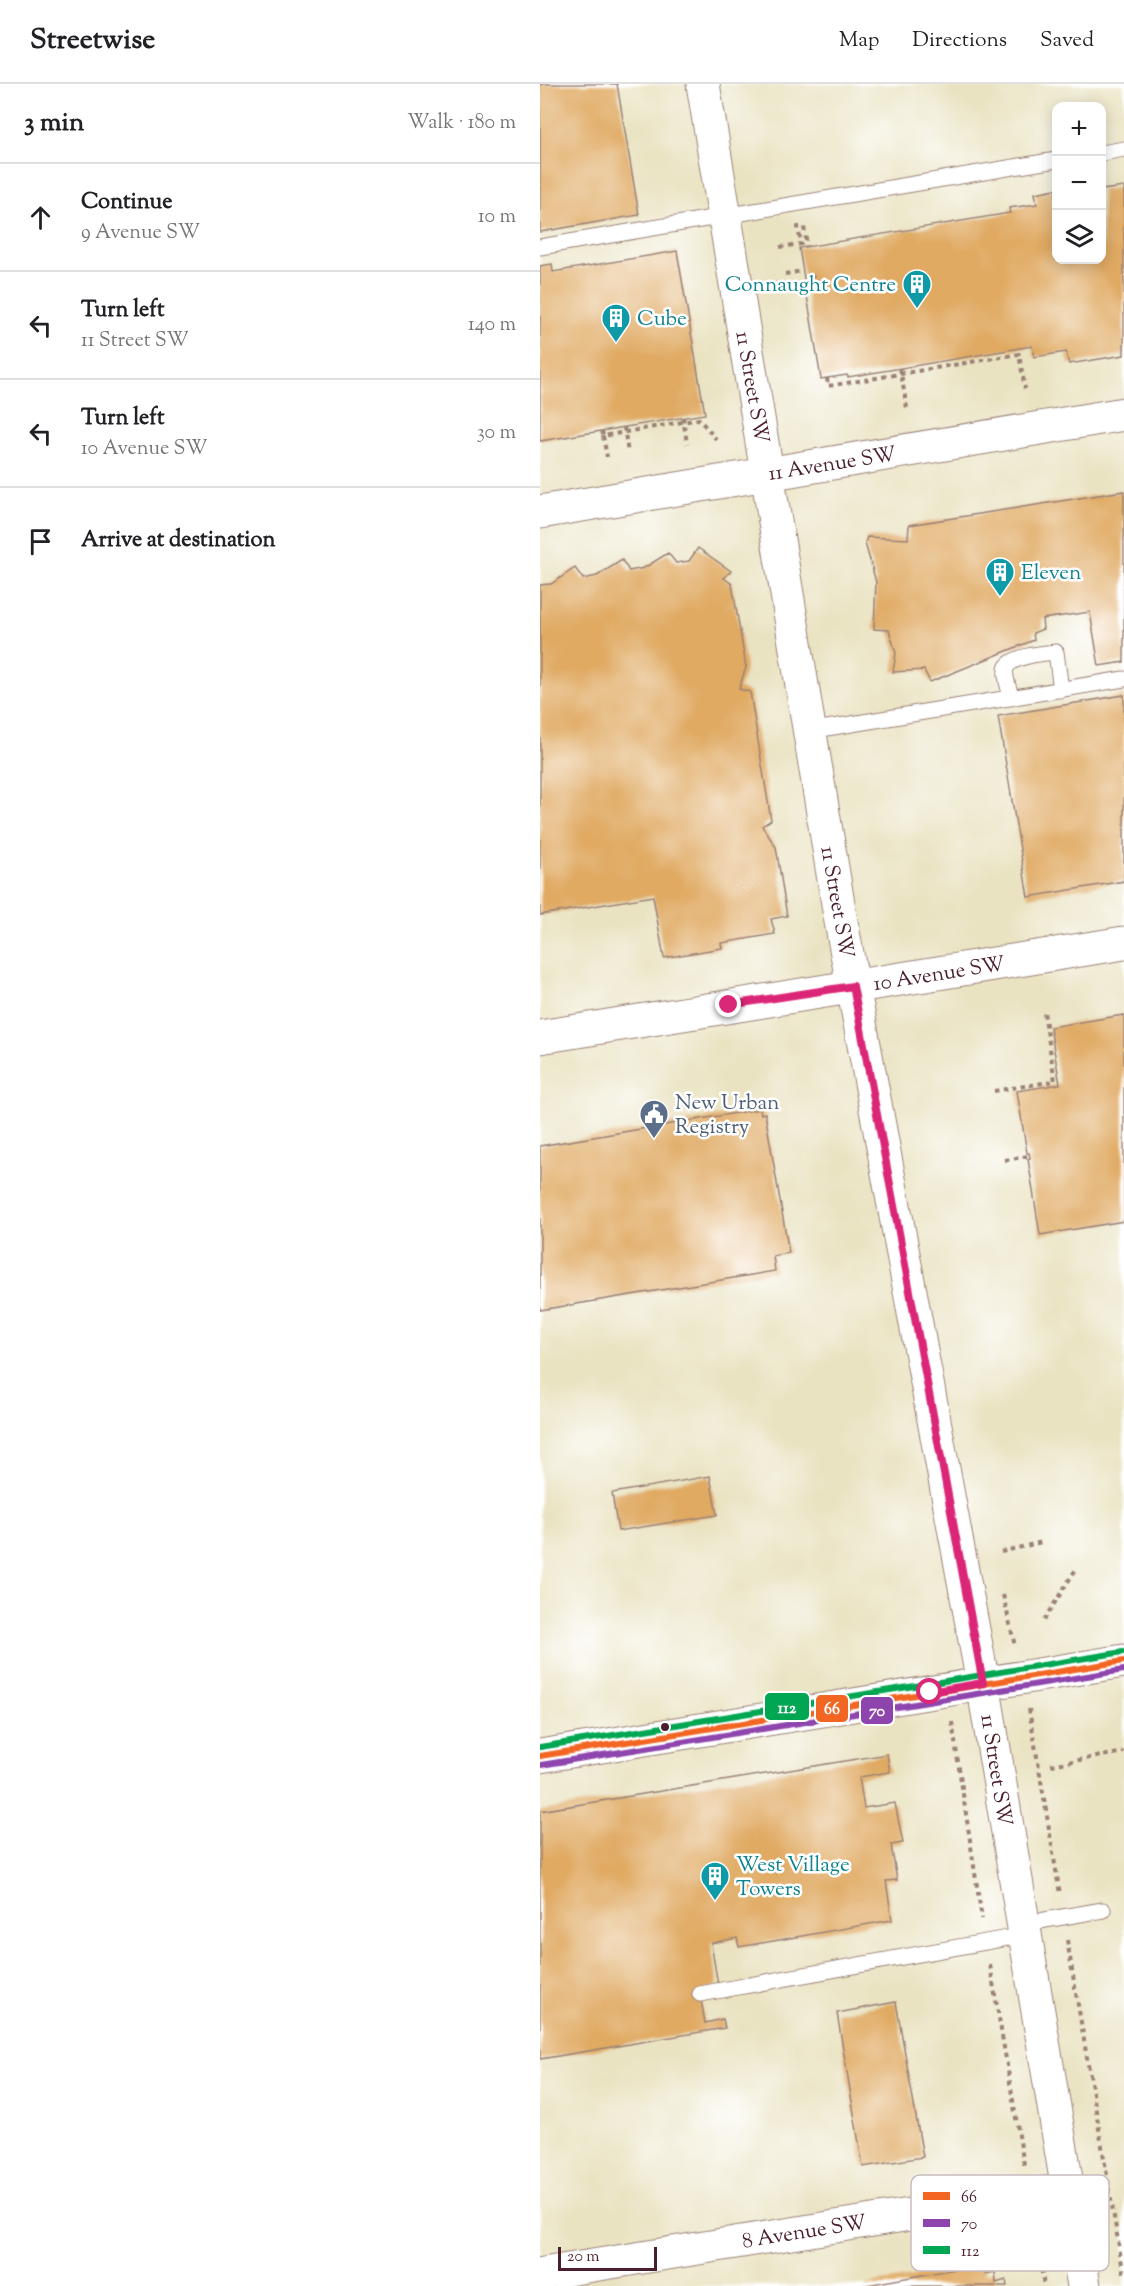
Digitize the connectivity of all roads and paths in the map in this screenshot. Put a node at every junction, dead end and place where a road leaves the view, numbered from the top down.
1 (703, 84) edge
2 (1124, 149) edge
3 (1106, 152) edge
4 (1052, 161) edge
5 (724, 216) junction
6 (807, 246) dead end
7 (540, 247) edge
8 (780, 248) dead end
9 (803, 271) dead end
10 (785, 274) dead end
11 (901, 371) junction
12 (827, 378) dead end
13 (1025, 389) dead end
14 (907, 408) dead end
15 (1124, 414) edge
16 (684, 419) junction
17 (624, 429) junction
18 (716, 439) dead end
19 (687, 444) dead end
20 (628, 453) dead end
21 (607, 457) dead end
22 (768, 474) junction
23 (540, 512) edge
24 (1124, 679) edge
25 (1061, 690) junction
26 (1011, 698) junction
27 (809, 731) junction
28 (1124, 942) edge
29 (853, 986) junction
30 (1044, 1012) dead end
31 (540, 1037) edge
32 (994, 1091) dead end
33 (1029, 1156) dead end
34 (1005, 1160) dead end
35 (1042, 1542) dead end
36 (1001, 1552) dead end
37 (1076, 1569) dead end
38 (1044, 1620) dead end
39 (1124, 1661) edge
40 (983, 1683) junction
41 (1124, 1752) edge
42 (540, 1756) edge
43 (1051, 1765) dead end
44 (1103, 1910) dead end
45 (1023, 1929) junction
46 (700, 1994) dead end
47 (1100, 2139) dead end
48 (1066, 2175) edge
49 (1106, 2175) edge
50 (1109, 2190) edge
51 (911, 2214) edge
52 (1042, 2271) edge
53 (1082, 2271) edge
54 (540, 2274) edge
55 (1124, 2276) edge
56 (1044, 2286) edge
57 (1084, 2286) edge

1 - 5 street, 11 Street SW
2 - 3 lane
4 - 5 lane
5 - 7 lane
5 - 22 street, 11 Street SW
6 - 8 path
9 - 10 path
11 - 12 path
11 - 13 path
11 - 14 path
15 - 22 street, 11 Avenue SW
16 - 17 path
16 - 18 path
16 - 19 path
17 - 20 path
17 - 21 path
22 - 23 street, 11 Avenue SW
22 - 27 street, 11 Street SW
24 - 25 lane
25 - 26 lane
25 - 26 lane
26 - 27 lane
27 - 29 street, 11 Street SW
28 - 29 street, 10 Avenue SW
29 - 31 street, 10 Avenue SW
29 - 40 street, 11 Street SW
30 - 32 path
33 - 34 path
35 - 36 path
37 - 38 path
39 - 40 street
40 - 42 street
40 - 45 street, 11 Street SW
41 - 43 path
44 - 45 lane
45 - 46 lane
45 - 48 street, 11 Street SW
47 - 49 path
50 - 55 path
51 - 54 street, 8 Avenue SW
52 - 56 path
53 - 57 street, 11 Street SW

